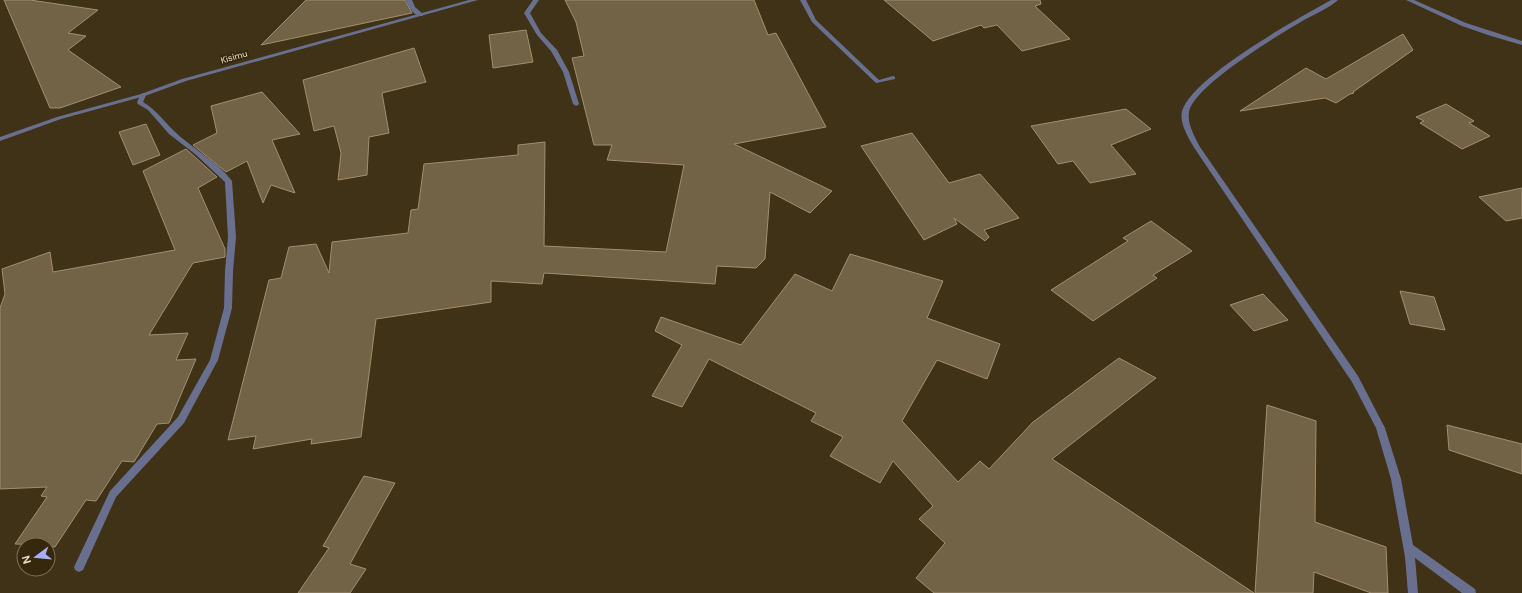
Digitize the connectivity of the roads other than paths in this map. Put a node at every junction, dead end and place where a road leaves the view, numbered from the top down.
1 (409, 0) edge
2 (475, 0) edge
3 (536, 0) edge
4 (803, 0) edge
5 (1335, 0) edge
6 (1409, 0) edge
7 (421, 15) junction
8 (1522, 43) edge
9 (893, 78) dead end
10 (143, 95) junction
11 (576, 104) dead end
12 (2, 138) edge
13 (1409, 548) junction
14 (79, 566) dead end
15 (1413, 593) edge
16 (1471, 593) edge

1 - 7 street
2 - 7 street, Kisimu
3 - 11 street
4 - 9 street
5 - 13 street
6 - 8 street
7 - 10 street, Kisimu
10 - 12 street, Kisimu
10 - 14 street
13 - 15 street
13 - 16 street

